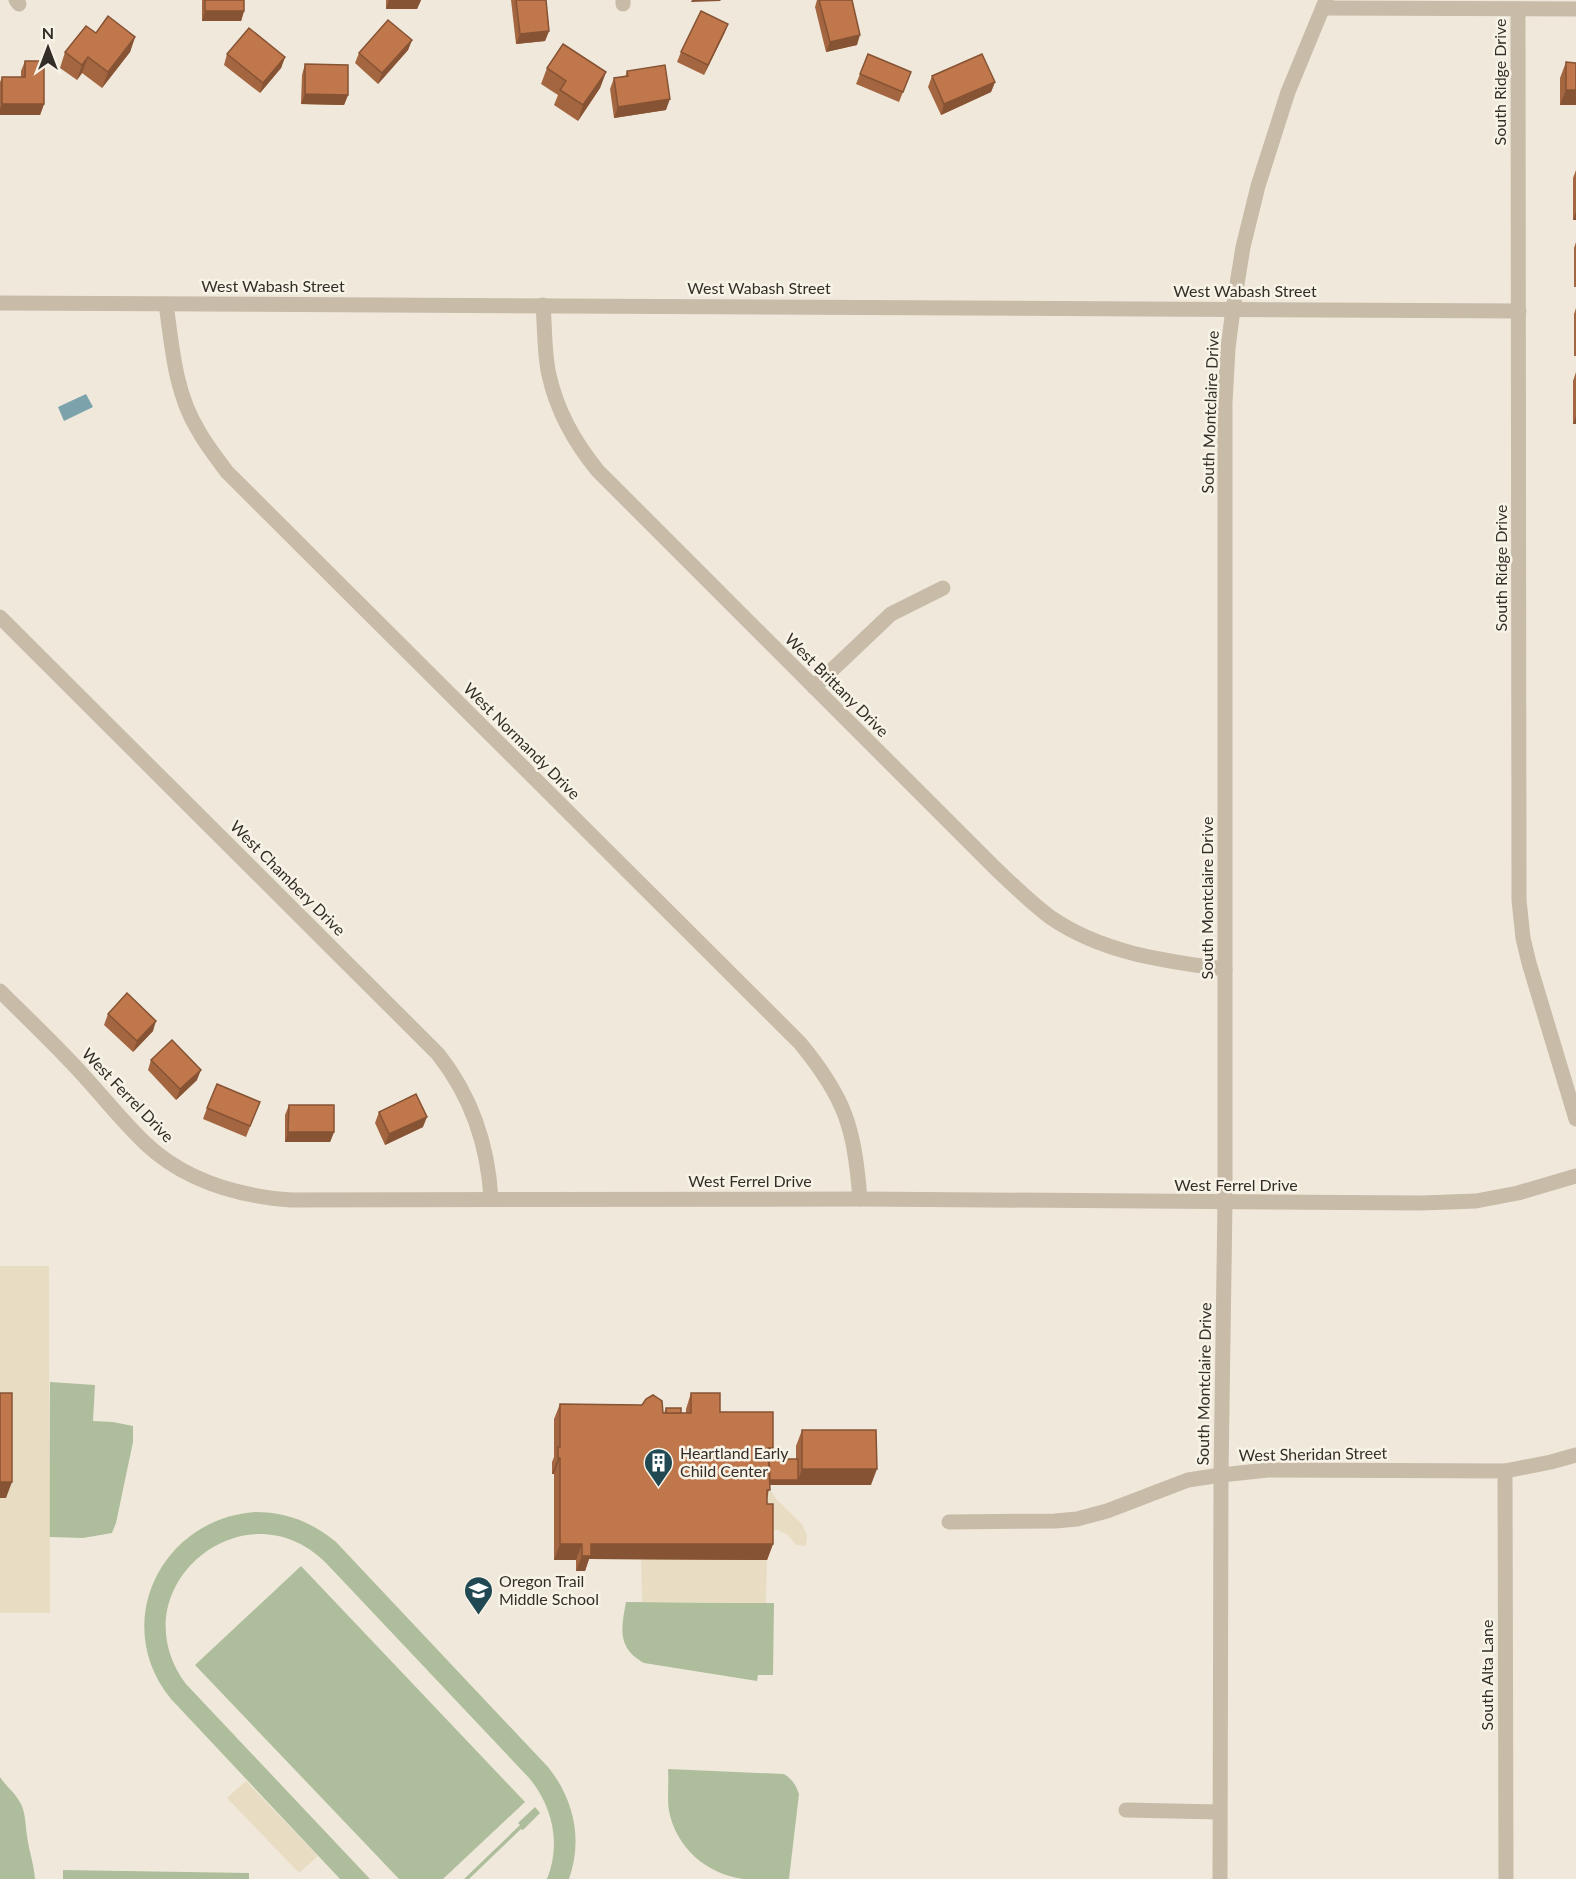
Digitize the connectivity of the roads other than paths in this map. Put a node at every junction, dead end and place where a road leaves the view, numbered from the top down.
1 (1325, 4) edge
2 (1518, 9) junction
3 (1576, 9) edge
4 (0, 303) edge
5 (166, 304) junction
6 (543, 305) junction
7 (1233, 309) junction
8 (1519, 311) junction
9 (943, 588) dead end
10 (0, 617) edge
11 (814, 687) junction
12 (1225, 969) junction
13 (0, 991) edge
14 (1576, 1119) edge
15 (1576, 1176) edge
16 (491, 1199) junction
17 (860, 1199) junction
18 (1225, 1203) junction
19 (1576, 1455) edge
20 (1505, 1471) junction
21 (1221, 1475) junction
22 (949, 1522) dead end
23 (1126, 1810) dead end
24 (1219, 1812) junction
25 (1220, 1879) edge
26 (1506, 1879) edge

1 - 2 street
1 - 7 street, South Montclaire Drive
2 - 3 street
2 - 8 street, South Ridge Drive
4 - 5 street, West Wabash Street
5 - 6 street, West Wabash Street
5 - 17 street, West Normandy Drive
6 - 7 street, West Wabash Street
6 - 11 street, West Brittany Drive
7 - 8 street, West Wabash Street
7 - 12 street, South Montclaire Drive
8 - 14 street, South Ridge Drive
9 - 11 street
10 - 16 street, West Chambery Drive
11 - 12 street, West Brittany Drive
12 - 18 street, South Montclaire Drive
13 - 16 street, West Ferrel Drive
15 - 18 street, West Ferrel Drive
16 - 17 street, West Ferrel Drive
17 - 18 street, West Ferrel Drive
18 - 21 street, South Montclaire Drive
19 - 20 street, West Sheridan Street
20 - 21 street, West Sheridan Street
20 - 26 street, South Alta Lane
21 - 22 street, West Sheridan Street
21 - 24 street, South Montclaire Drive
23 - 24 street
24 - 25 street, South Montclaire Drive

